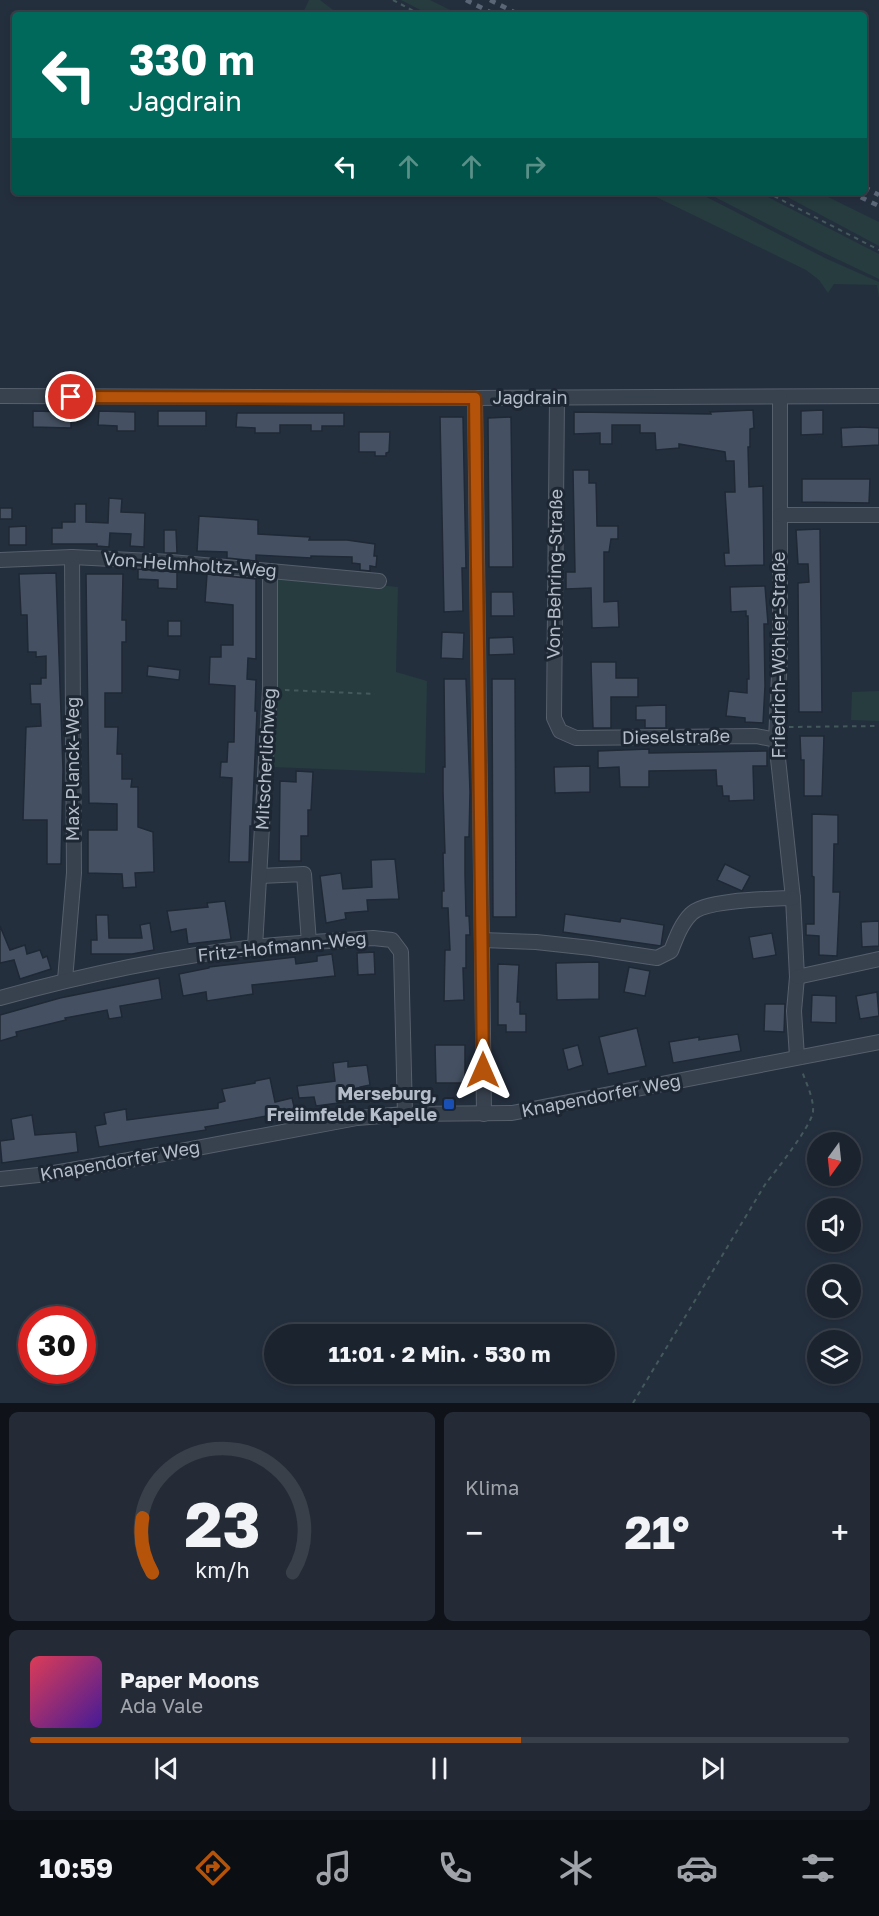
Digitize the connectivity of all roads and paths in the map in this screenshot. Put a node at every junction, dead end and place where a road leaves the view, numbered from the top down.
1 (393, 0) edge
2 (416, 12) edge
3 (772, 195) edge
4 (879, 250) edge
5 (0, 396) edge
6 (879, 396) edge
7 (780, 397) junction
8 (475, 398) junction
9 (557, 398) junction
10 (780, 515) junction
11 (879, 515) edge
12 (72, 557) junction
13 (0, 560) edge
14 (270, 571) junction
15 (380, 580) dead end
16 (270, 689) junction
17 (375, 694) dead end
18 (879, 726) edge
19 (776, 734) junction
20 (576, 738) joint
21 (260, 876) junction
22 (792, 898) junction
23 (483, 940) junction
24 (309, 943) junction
25 (255, 947) junction
26 (879, 959) edge
27 (797, 976) junction
28 (65, 980) junction
29 (0, 999) edge
30 (879, 1042) edge
31 (797, 1056) junction
32 (405, 1114) junction
33 (484, 1114) junction
34 (0, 1179) edge
35 (633, 1403) edge

1 - 2 path
3 - 4 path
5 - 8 street, Jagdrain
6 - 7 street, Jagdrain
7 - 9 street, Jagdrain
7 - 10 street, Friedrich-Wöhler-Straße
8 - 9 street, Jagdrain
8 - 23 street
9 - 20 street, Von-Behring-Straße
10 - 11 street
10 - 19 street, Friedrich-Wöhler-Straße
12 - 13 street, Von-Helmholtz-Weg
12 - 14 street, Von-Helmholtz-Weg
12 - 28 street, Max-Planck-Weg
14 - 15 street, Von-Helmholtz-Weg
14 - 16 street, Mitscherlichweg
16 - 17 path
16 - 21 street, Mitscherlichweg
18 - 19 path
19 - 20 street, Dieselstraße
19 - 22 street, Friedrich-Wöhler-Straße
21 - 24 street
21 - 25 street, Mitscherlichweg
22 - 23 street
22 - 27 street, Friedrich-Wöhler-Straße
23 - 33 street
24 - 25 street, Fritz-Hofmann-Weg
24 - 32 street, Fritz-Hofmann-Weg
25 - 28 street, Fritz-Hofmann-Weg
26 - 27 street
27 - 31 street, Friedrich-Wöhler-Straße
28 - 29 street, Fritz-Hofmann-Weg
30 - 31 street, Knapendorfer Weg
31 - 33 street, Knapendorfer Weg
31 - 35 path
32 - 33 street, Knapendorfer Weg
32 - 34 street, Knapendorfer Weg

